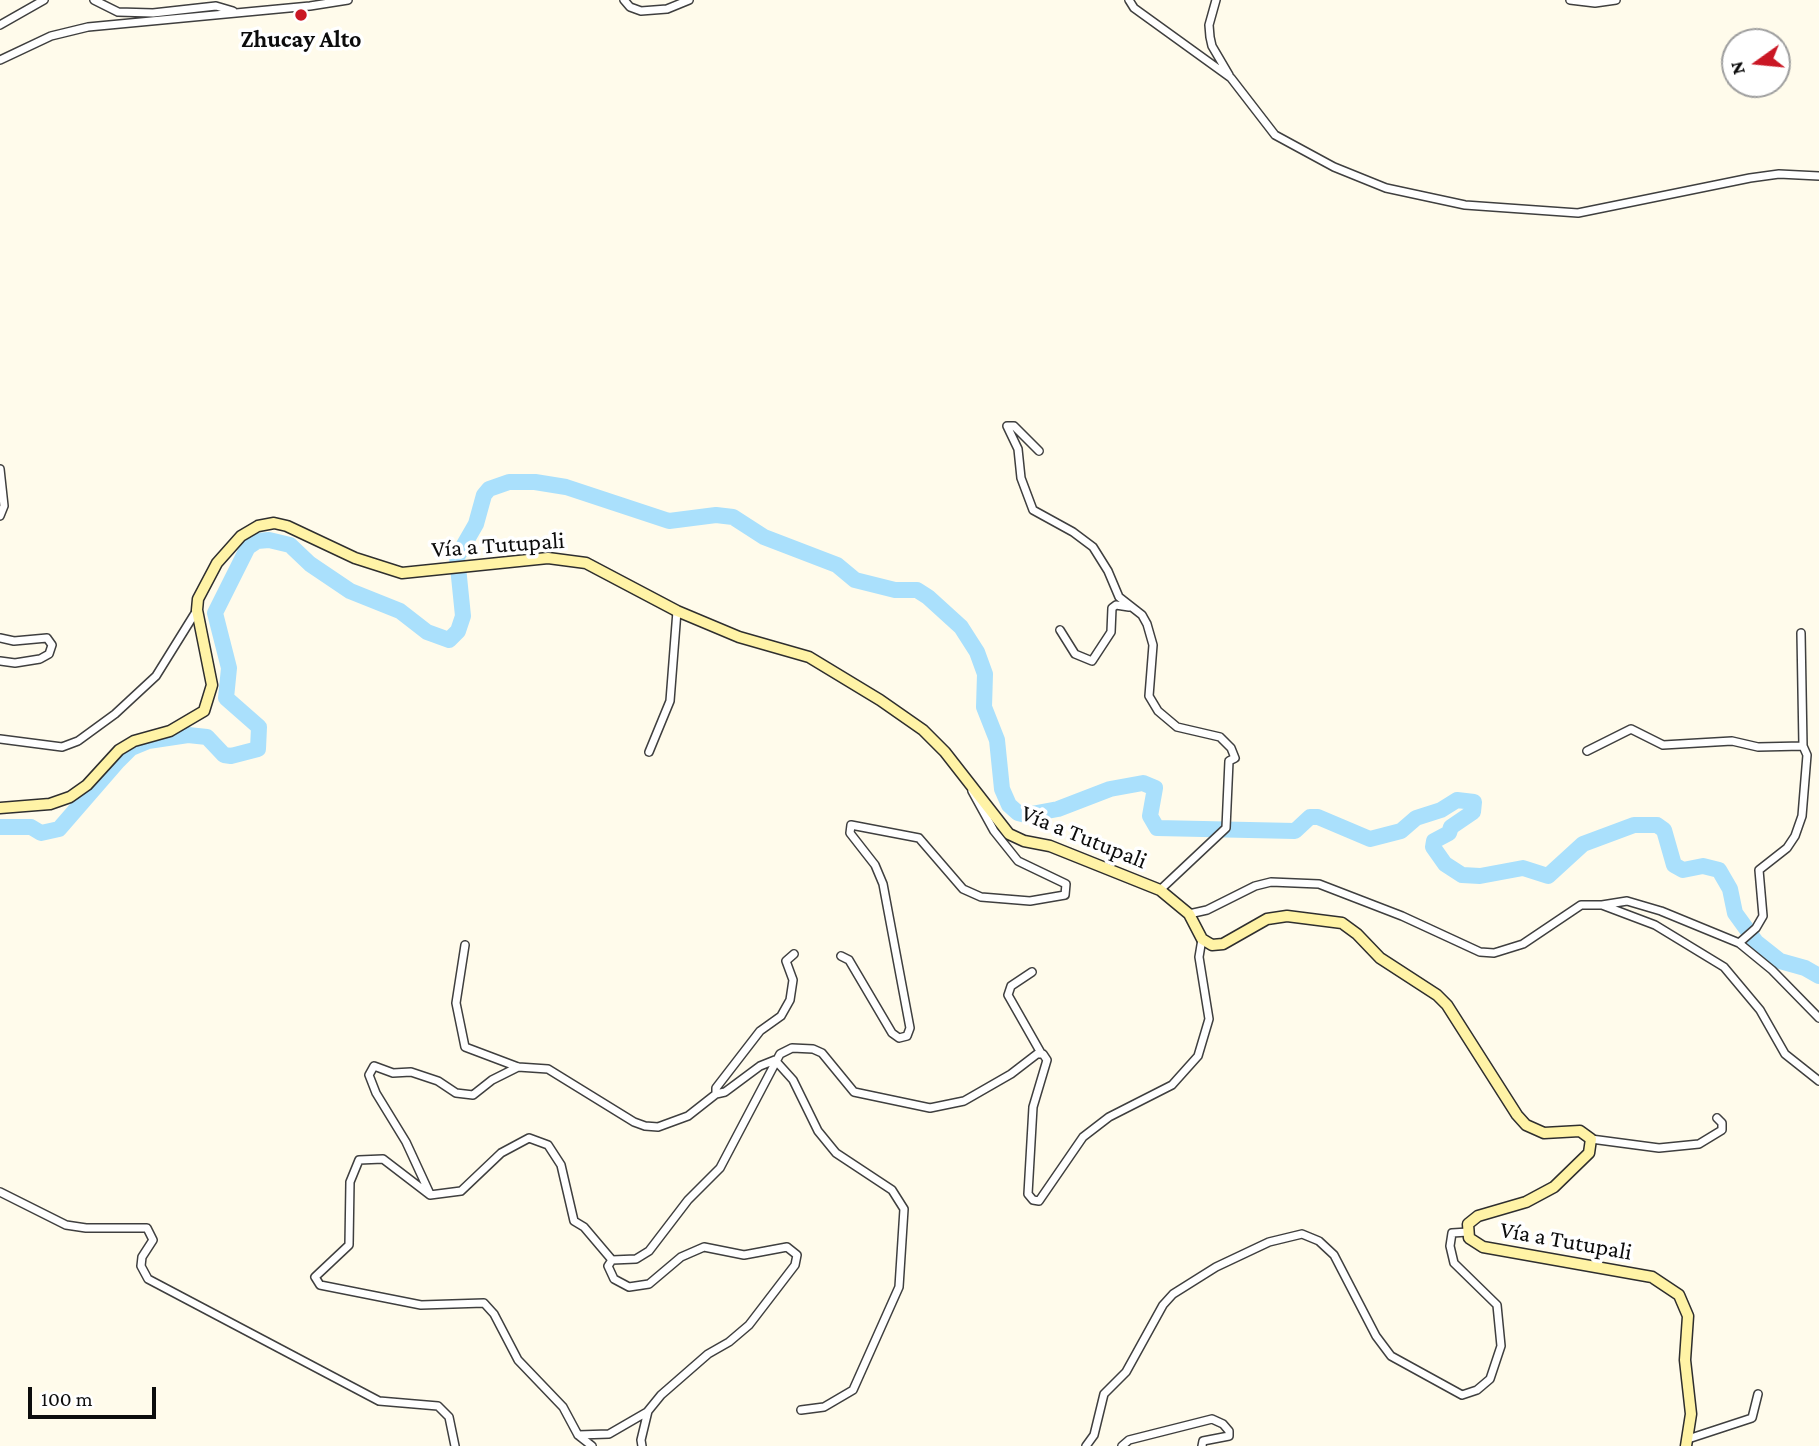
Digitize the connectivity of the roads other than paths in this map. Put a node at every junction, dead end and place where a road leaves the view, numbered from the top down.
1 (44, 0) edge
2 (94, 0) edge
3 (348, 0) edge
4 (624, 0) edge
5 (1129, 0) edge
6 (1216, 0) edge
7 (1570, 0) edge
8 (1616, 0) edge
9 (688, 1) edge
10 (240, 13) junction
11 (0, 25) edge
12 (0, 60) edge
13 (1231, 78) junction
14 (1819, 176) edge
15 (1039, 451) dead end
16 (0, 469) edge
17 (0, 516) edge
18 (1133, 608) junction
19 (197, 610) junction
20 (677, 611) junction
21 (1060, 630) dead end
22 (1801, 633) dead end
23 (0, 638) edge
24 (0, 661) edge
25 (0, 739) edge
26 (1803, 746) junction
27 (1587, 751) dead end
28 (649, 752) dead end
29 (969, 780) junction
30 (0, 808) edge
31 (1160, 890) junction
32 (1602, 905) junction
33 (1189, 914) junction
34 (1202, 939) junction
35 (1742, 941) junction
36 (465, 945) dead end
37 (794, 954) dead end
38 (841, 956) dead end
39 (1032, 972) dead end
40 (1819, 1018) edge
41 (1041, 1053) junction
42 (775, 1060) junction
43 (518, 1067) junction
44 (1819, 1081) edge
45 (716, 1094) junction
46 (1717, 1118) dead end
47 (1591, 1139) junction
48 (0, 1192) edge
49 (430, 1195) junction
50 (1468, 1233) junction
51 (612, 1260) junction
52 (1758, 1394) dead end
53 (801, 1410) dead end
54 (648, 1411) junction
55 (578, 1435) junction
56 (1687, 1443) edge
57 (455, 1446) edge
58 (592, 1446) edge
59 (642, 1446) edge
60 (1086, 1446) edge
61 (1122, 1446) edge
62 (1202, 1446) edge

1 - 11 street
2 - 10 street
3 - 10 street
4 - 9 street
5 - 13 street
6 - 13 street
7 - 8 street
10 - 12 street
13 - 14 street
15 - 18 street
16 - 17 street
18 - 21 street
18 - 31 street
19 - 20 street, Vía a Tutupali
19 - 25 street
19 - 30 street, Vía a Tutupali
20 - 28 street
20 - 29 street, Vía a Tutupali
22 - 26 street
23 - 24 street
26 - 27 street
26 - 35 street
29 - 31 street, Vía a Tutupali
29 - 38 street
31 - 33 street, Vía a Tutupali
32 - 33 street
32 - 35 street
32 - 44 street
33 - 34 street, Vía a Tutupali
34 - 41 street
34 - 47 street
35 - 40 street
36 - 43 street
37 - 45 street
39 - 41 street
41 - 42 street
42 - 45 street
42 - 51 street
42 - 53 street
43 - 45 street
43 - 49 street
46 - 47 street
47 - 50 street, Vía a Tutupali
48 - 57 street
49 - 51 street
49 - 55 street
50 - 56 street, Vía a Tutupali
50 - 60 street
51 - 54 street
52 - 56 street
54 - 55 street
54 - 59 street
55 - 58 street
61 - 62 street

